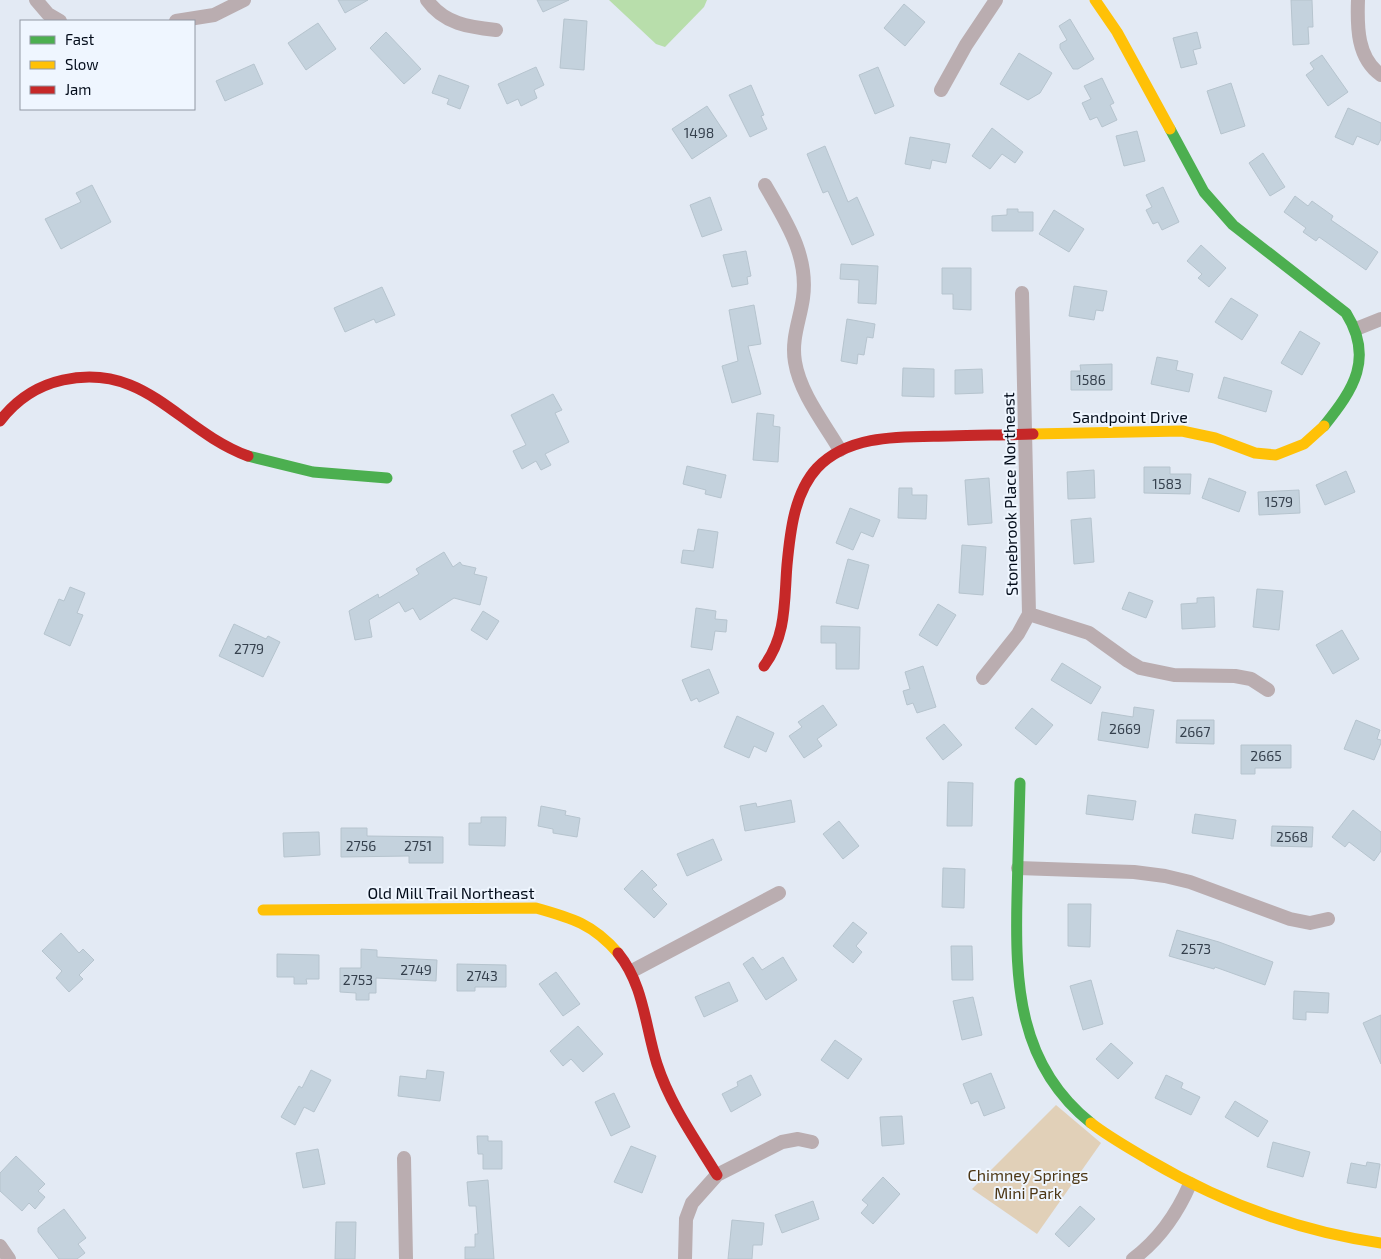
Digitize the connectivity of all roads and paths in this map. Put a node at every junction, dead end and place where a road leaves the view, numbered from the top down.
1 (36, 0) edge
2 (244, 0) edge
3 (427, 0) edge
4 (996, 0) edge
5 (1095, 0) edge
6 (1358, 0) edge
7 (58, 20) edge
8 (182, 20) edge
9 (496, 30) dead end
10 (1381, 75) edge
11 (941, 90) dead end
12 (765, 185) dead end
13 (1022, 293) dead end
14 (1381, 319) edge
15 (1356, 329) junction
16 (0, 421) edge
17 (1026, 434) junction
18 (840, 450) junction
19 (387, 478) dead end
20 (1029, 614) junction
21 (764, 666) dead end
22 (983, 678) dead end
23 (1268, 690) dead end
24 (1020, 784) dead end
25 (1018, 868) junction
26 (780, 893) dead end
27 (263, 910) dead end
28 (1328, 918) dead end
29 (632, 971) junction
30 (812, 1142) dead end
31 (404, 1158) dead end
32 (718, 1175) junction
33 (1190, 1184) junction
34 (1381, 1243) edge
35 (0, 1246) edge
36 (9, 1259) edge
37 (406, 1259) edge
38 (685, 1259) edge
39 (1134, 1259) edge

1 - 7 street
2 - 8 street
3 - 9 street
4 - 11 street
5 - 15 street, Sandpoint Drive
6 - 10 street
12 - 18 street
13 - 17 street, Stonebrook Place Northeast
14 - 15 street
15 - 17 street, Sandpoint Drive
16 - 19 street
17 - 18 street, Sandpoint Drive
17 - 20 street, Stonebrook Place Northeast
18 - 21 street, Sandpoint Drive
20 - 22 street, Stonebrook Place Northeast
20 - 23 street
24 - 25 street
25 - 28 street
25 - 33 street
26 - 29 street
27 - 29 street, Old Mill Trail Northeast
29 - 32 street, Old Mill Trail Northeast
30 - 32 street
31 - 37 street
32 - 38 street
33 - 34 street
33 - 39 street
35 - 36 street

